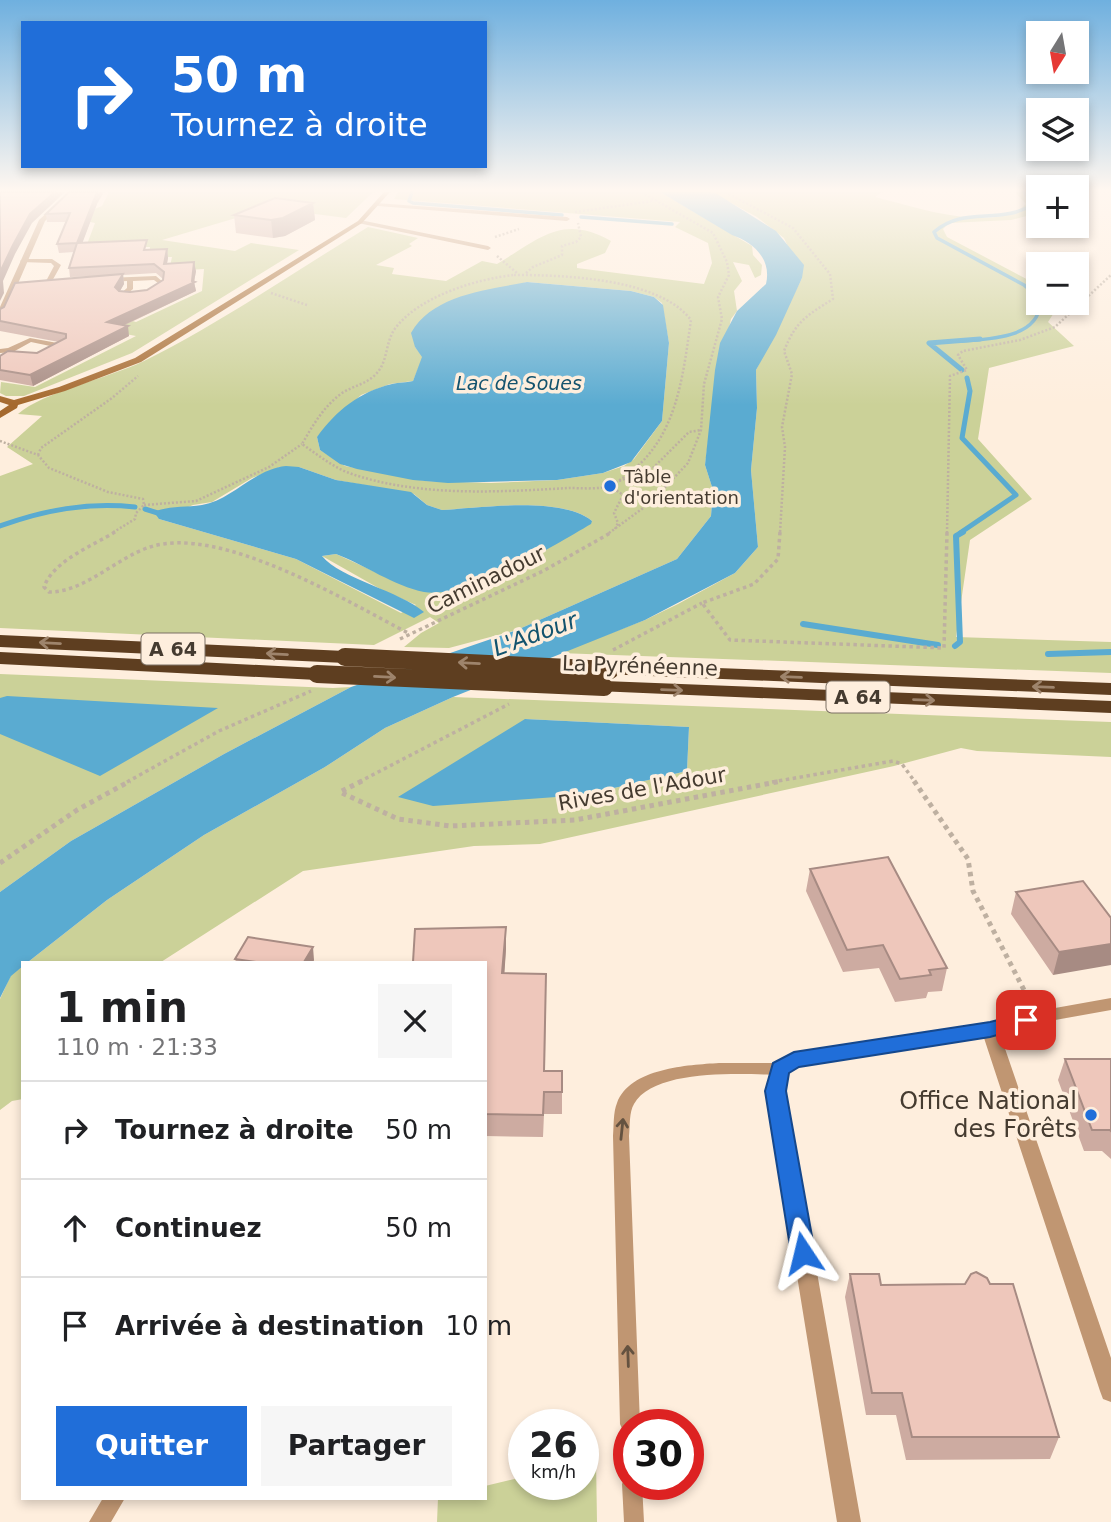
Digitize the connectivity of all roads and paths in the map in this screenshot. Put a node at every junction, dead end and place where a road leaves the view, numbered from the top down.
1 (22, 263) edge
2 (55, 263) edge
3 (294, 263) edge
4 (506, 263) edge
5 (543, 263) edge
6 (727, 263) edge
7 (821, 263) edge
8 (518, 273) junction
9 (526, 274) junction
10 (1111, 275) edge
11 (130, 279) junction
12 (95, 281) edge
13 (48, 283) junction
14 (60, 283) edge
15 (36, 284) edge
16 (12, 285) junction
17 (24, 285) edge
18 (271, 293) dead end
19 (307, 305) dead end
20 (0, 316) edge
21 (0, 353) edge
22 (47, 354) edge
23 (25, 357) edge
24 (0, 399) edge
25 (13, 403) junction
26 (0, 415) edge
27 (701, 430) junction
28 (0, 441) edge
29 (302, 444) junction
30 (618, 482) junction
31 (610, 486) junction
32 (623, 495) junction
33 (650, 503) junction
34 (144, 505) junction
35 (615, 530) junction
36 (702, 603) junction
37 (410, 634) junction
38 (0, 641) edge
39 (391, 644) dead end
40 (0, 658) edge
41 (607, 670) junction
42 (317, 681) junction
43 (1111, 689) edge
44 (521, 698) dead end
45 (1111, 707) edge
46 (0, 863) edge
47 (1111, 1004) edge
48 (1044, 1016) junction
49 (990, 1030) junction
50 (780, 1069) junction
51 (1111, 1391) edge
52 (630, 1409) edge
53 (114, 1500) edge
54 (633, 1500) edge
55 (99, 1522) edge
56 (634, 1522) edge
57 (849, 1522) edge

1 - 16 street
2 - 13 lane
3 - 25 main road
4 - 8 path
5 - 9 path
6 - 27 path, Caminadour
7 - 36 path
8 - 9 path
8 - 29 path
9 - 30 path
10 - 36 path
11 - 11 lane
11 - 12 lane
13 - 14 lane
13 - 15 lane
16 - 17 lane
16 - 20 street
18 - 19 path
21 - 22 lane
21 - 23 lane
24 - 25 main road
25 - 26 main road
27 - 30 path
27 - 33 path, Caminadour
28 - 34 path
29 - 31 path
29 - 34 path
30 - 31 path
31 - 32 path
32 - 33 path
32 - 35 path
33 - 35 path, Caminadour
34 - 37 path
35 - 37 path, Caminadour
36 - 41 path
37 - 39 path, Caminadour
41 -> 38 highway, La Pyrénéenne / A 64, bridge
40 - 42 highway, La Pyrénéenne / A 64
42 -> 41 highway, La Pyrénéenne / A 64, bridge
43 -> 41 highway, La Pyrénéenne / A 64
41 -> 45 highway, La Pyrénéenne / A 64
42 - 46 path
44 - 48 path, Rives de l'Adour
47 - 48 street
48 - 49 street
49 - 50 street
49 - 51 street
52 -> 50 lane
50 - 57 street
53 - 55 lane
54 - 56 lane

